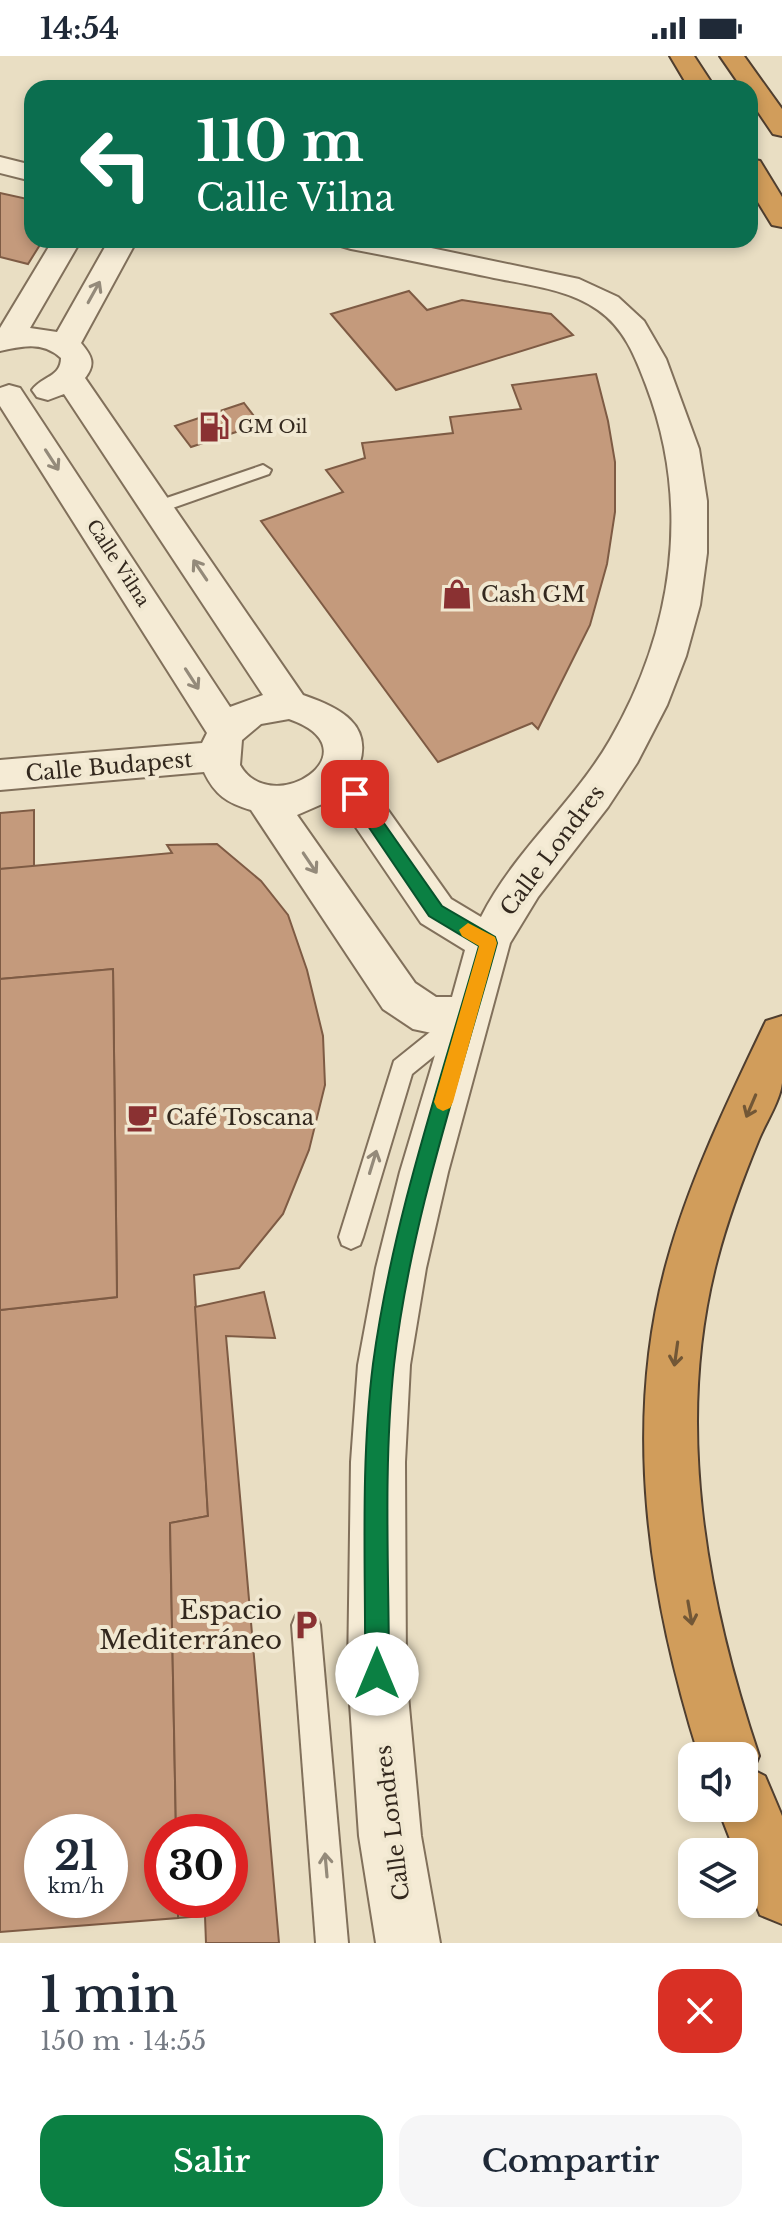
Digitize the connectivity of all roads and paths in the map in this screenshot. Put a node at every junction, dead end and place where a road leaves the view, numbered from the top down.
1 (682, 56) edge
2 (732, 56) edge
3 (697, 80) edge
4 (749, 80) edge
5 (758, 93) edge
6 (782, 128) edge
7 (0, 165) edge
8 (24, 171) edge
9 (758, 180) edge
10 (782, 219) edge
11 (62, 248) edge
12 (119, 248) edge
13 (390, 248) edge
14 (5, 340) edge
15 (66, 343) junction
16 (69, 378) junction
17 (5, 394) edge
18 (263, 470) dead end
19 (158, 507) junction
20 (290, 705) junction
21 (222, 744) junction
22 (340, 772) junction
23 (0, 775) edge
24 (265, 800) junction
25 (489, 943) junction
26 (467, 1016) junction
27 (782, 1035) edge
28 (351, 1237) dead end
29 (306, 1625) dead end
30 (724, 1742) edge
31 (754, 1822) edge
32 (782, 1893) edge
33 (332, 1943) edge
34 (408, 1943) edge

1 - 3 highway
2 - 4 highway
5 - 6 highway
7 - 8 street
9 - 10 highway
11 - 14 street
15 -> 12 street
13 - 25 street, Calle Londres
14 - 15 street
15 - 16 street
16 - 17 street
16 - 19 street
17 -> 21 street, Calle Vilna
18 - 19 lane
20 -> 19 street
20 - 21 street
20 - 22 street
21 - 23 street, Calle Budapest
21 - 24 street
22 - 24 street
22 - 25 street
24 -> 26 street
25 - 26 street, Calle Londres
28 -> 26 lane
26 - 34 street, Calle Londres
27 -> 30 highway
33 -> 29 lane
31 - 32 highway

